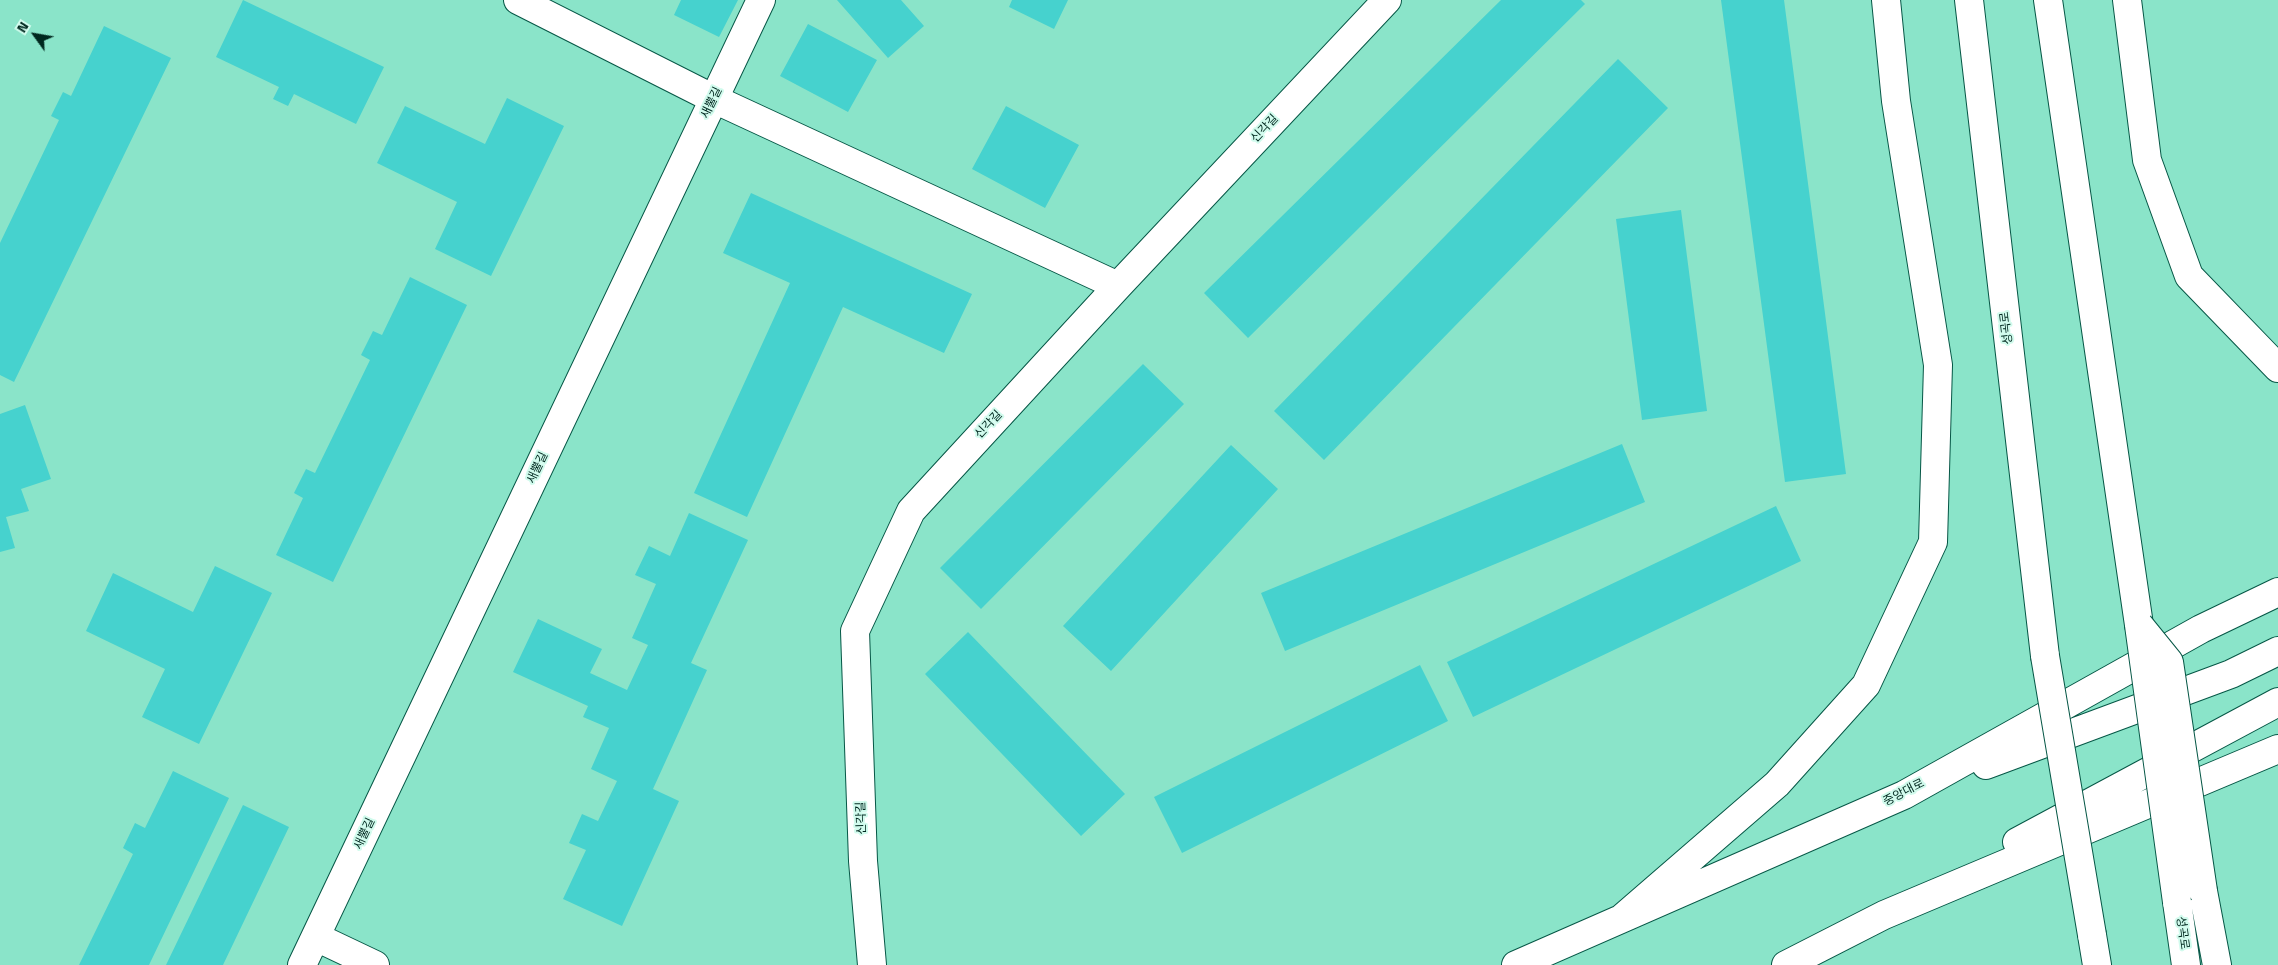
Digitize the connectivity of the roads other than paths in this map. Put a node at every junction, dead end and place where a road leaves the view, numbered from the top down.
1 (518, 0) edge
2 (761, 0) edge
3 (1387, 0) edge
4 (1886, 0) edge
5 (1969, 0) edge
6 (2048, 0) edge
7 (2127, 0) edge
8 (714, 99) junction
9 (1118, 286) junction
10 (2278, 368) edge
11 (2278, 592) edge
12 (2139, 625) junction
13 (2278, 652) edge
14 (2278, 702) edge
15 (2275, 751) edge
16 (1904, 795) junction
17 (1884, 915) junction
18 (1621, 919) junction
19 (316, 937) junction
20 (302, 965) edge
21 (375, 965) edge
22 (872, 965) edge
23 (1516, 965) edge
24 (1786, 965) edge
25 (2097, 965) edge
26 (2186, 965) edge
27 (2217, 965) edge

1 - 8 main road
2 - 8 main road, 새뿔길
3 - 9 main road, 신각길
4 - 18 main road
5 - 25 main road, 성곡로, bridge
6 - 12 main road
7 - 10 main road
8 - 9 main road
8 - 19 main road, 새뿔길
9 - 22 main road, 신각길
11 - 16 main road, 중앙대로
12 - 26 main road, 성곡로, bridge
12 - 27 main road, bridge
13 - 16 main road
14 - 17 main road
15 - 17 main road
16 - 18 main road, 중앙대로
17 - 24 main road
18 - 23 main road, 중앙대로
19 - 20 main road, 새뿔길
19 - 21 main road

